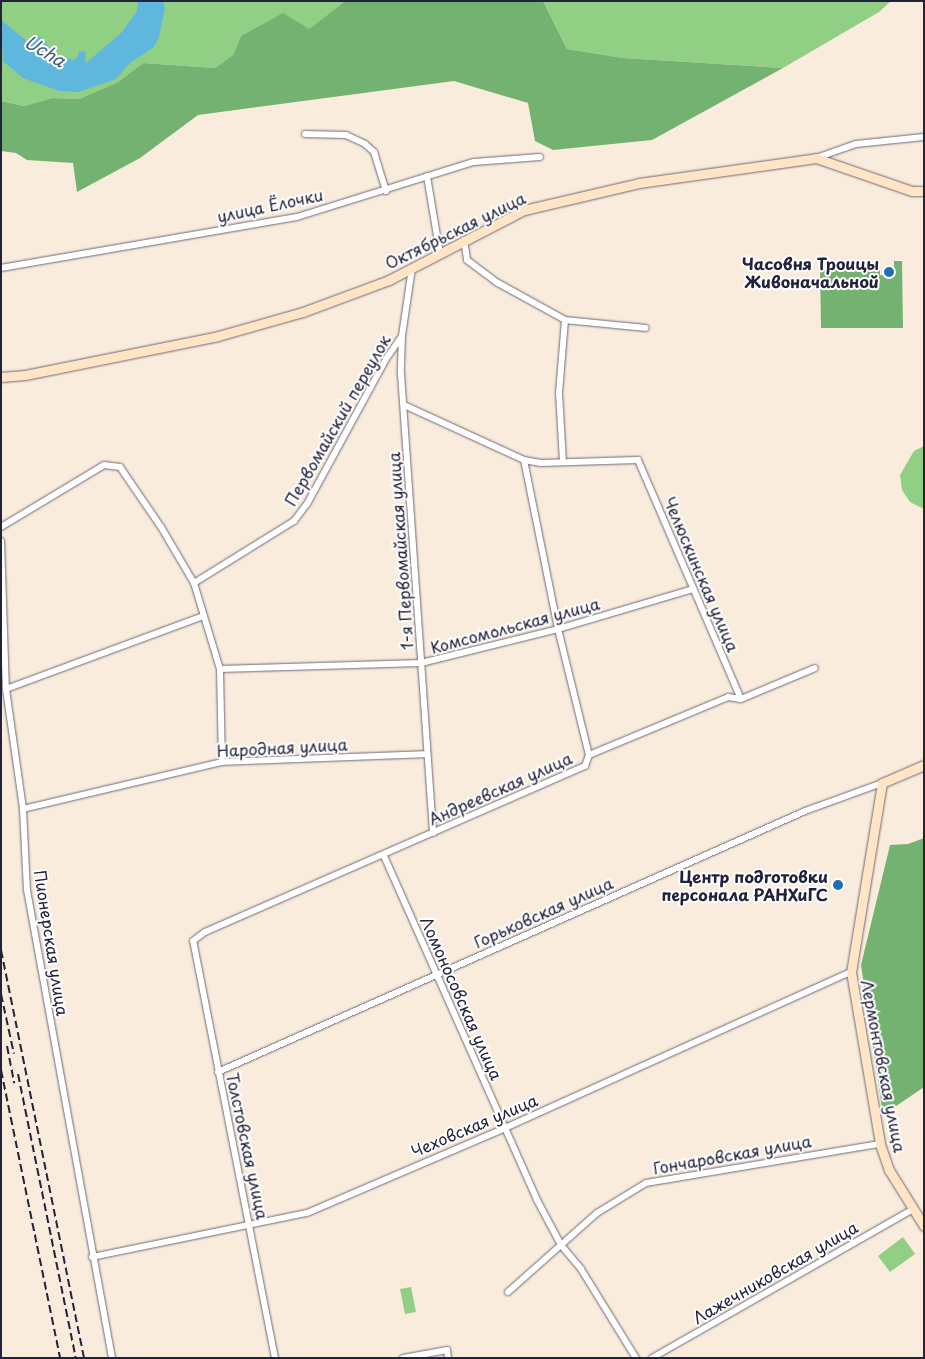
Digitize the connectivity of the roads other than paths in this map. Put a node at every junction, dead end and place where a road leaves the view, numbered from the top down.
1 (305, 134) dead end
2 (924, 137) edge
3 (540, 157) dead end
4 (816, 158) junction
5 (426, 176) junction
6 (386, 191) junction
7 (924, 191) edge
8 (464, 240) junction
9 (440, 254) junction
10 (1, 268) edge
11 (412, 268) junction
12 (565, 320) junction
13 (646, 328) dead end
14 (402, 336) junction
15 (1, 377) edge
16 (404, 405) junction
17 (524, 460) junction
18 (563, 462) junction
19 (1, 527) edge
20 (1, 541) edge
21 (194, 584) junction
22 (693, 589) junction
23 (203, 616) junction
24 (558, 629) junction
25 (421, 663) junction
26 (815, 668) dead end
27 (220, 670) junction
28 (6, 689) junction
29 (741, 699) junction
30 (427, 754) junction
31 (589, 755) junction
32 (222, 762) junction
33 (924, 765) edge
34 (882, 783) junction
35 (23, 809) junction
36 (433, 833) junction
37 (384, 856) junction
38 (192, 940) joint
39 (851, 972) junction
40 (435, 976) junction
41 (218, 1072) junction
42 (505, 1128) junction
43 (880, 1144) junction
44 (911, 1210) junction
45 (250, 1225) junction
46 (924, 1226) edge
47 (561, 1245) junction
48 (92, 1257) junction
49 (508, 1292) dead end
50 (112, 1358) edge
51 (275, 1358) edge
52 (402, 1358) edge
53 (448, 1358) edge
54 (636, 1358) edge
55 (652, 1358) edge

1 - 6 street
2 - 4 street
3 - 5 street, улица Ёлочки
4 - 7 street, Октябрьская улица
4 - 8 street, Октябрьская улица
5 - 6 street, улица Ёлочки
5 - 9 street
6 - 10 street, улица Ёлочки
8 - 9 street, Октябрьская улица
8 - 12 street
9 - 11 street, Октябрьская улица
11 - 14 street, 1-я Первомайская улица
11 - 15 street, Октябрьская улица
12 - 13 street
12 - 18 street
14 - 16 street, 1-я Первомайская улица
14 - 21 street, Первомайский переулок
16 - 17 street
16 - 25 street, 1-я Первомайская улица
17 - 18 street
17 - 24 street
18 - 22 street, Челюскинская улица
19 - 21 street
20 - 28 street, Пионерская улица
21 - 23 street
22 - 24 street, Комсомольская улица
22 - 29 street, Челюскинская улица
23 - 27 street
23 - 28 street
24 - 25 street, Комсомольская улица
24 - 31 street
25 - 27 street, Комсомольская улица
25 - 30 street, 1-я Первомайская улица
26 - 29 street, Андреевская улица
27 - 32 street
28 - 35 street, Пионерская улица
29 - 31 street, Андреевская улица
30 - 32 street, Народная улица
30 - 36 street, 1-я Первомайская улица
31 - 36 street, Андреевская улица
32 - 35 street, Народная улица
33 - 34 street
34 - 39 street, Лермонтовская улица
34 - 40 street, Горьковская улица
35 - 48 street, Пионерская улица
36 - 37 street, Андреевская улица
37 - 38 street, Андреевская улица
37 - 40 street, Ломоносовская улица
38 - 41 street, Толстовская улица
39 - 42 street, Чеховская улица
39 - 43 street, Лермонтовская улица
40 - 41 street, Горьковская улица
40 - 42 street, Ломоносовская улица
41 - 45 street, Толстовская улица
42 - 45 street, Чеховская улица
42 - 47 street, Ломоносовская улица
43 - 44 street, Лермонтовская улица
43 - 47 street, Гончаровская улица
44 - 46 street, Лермонтовская улица
44 - 55 street, Лажечниковская улица
45 - 48 street, Чеховская улица
45 - 51 street, Толстовская улица
47 - 49 street, Гончаровская улица
47 - 54 street, Ломоносовская улица
48 - 50 street, Пионерская улица
52 - 53 street

